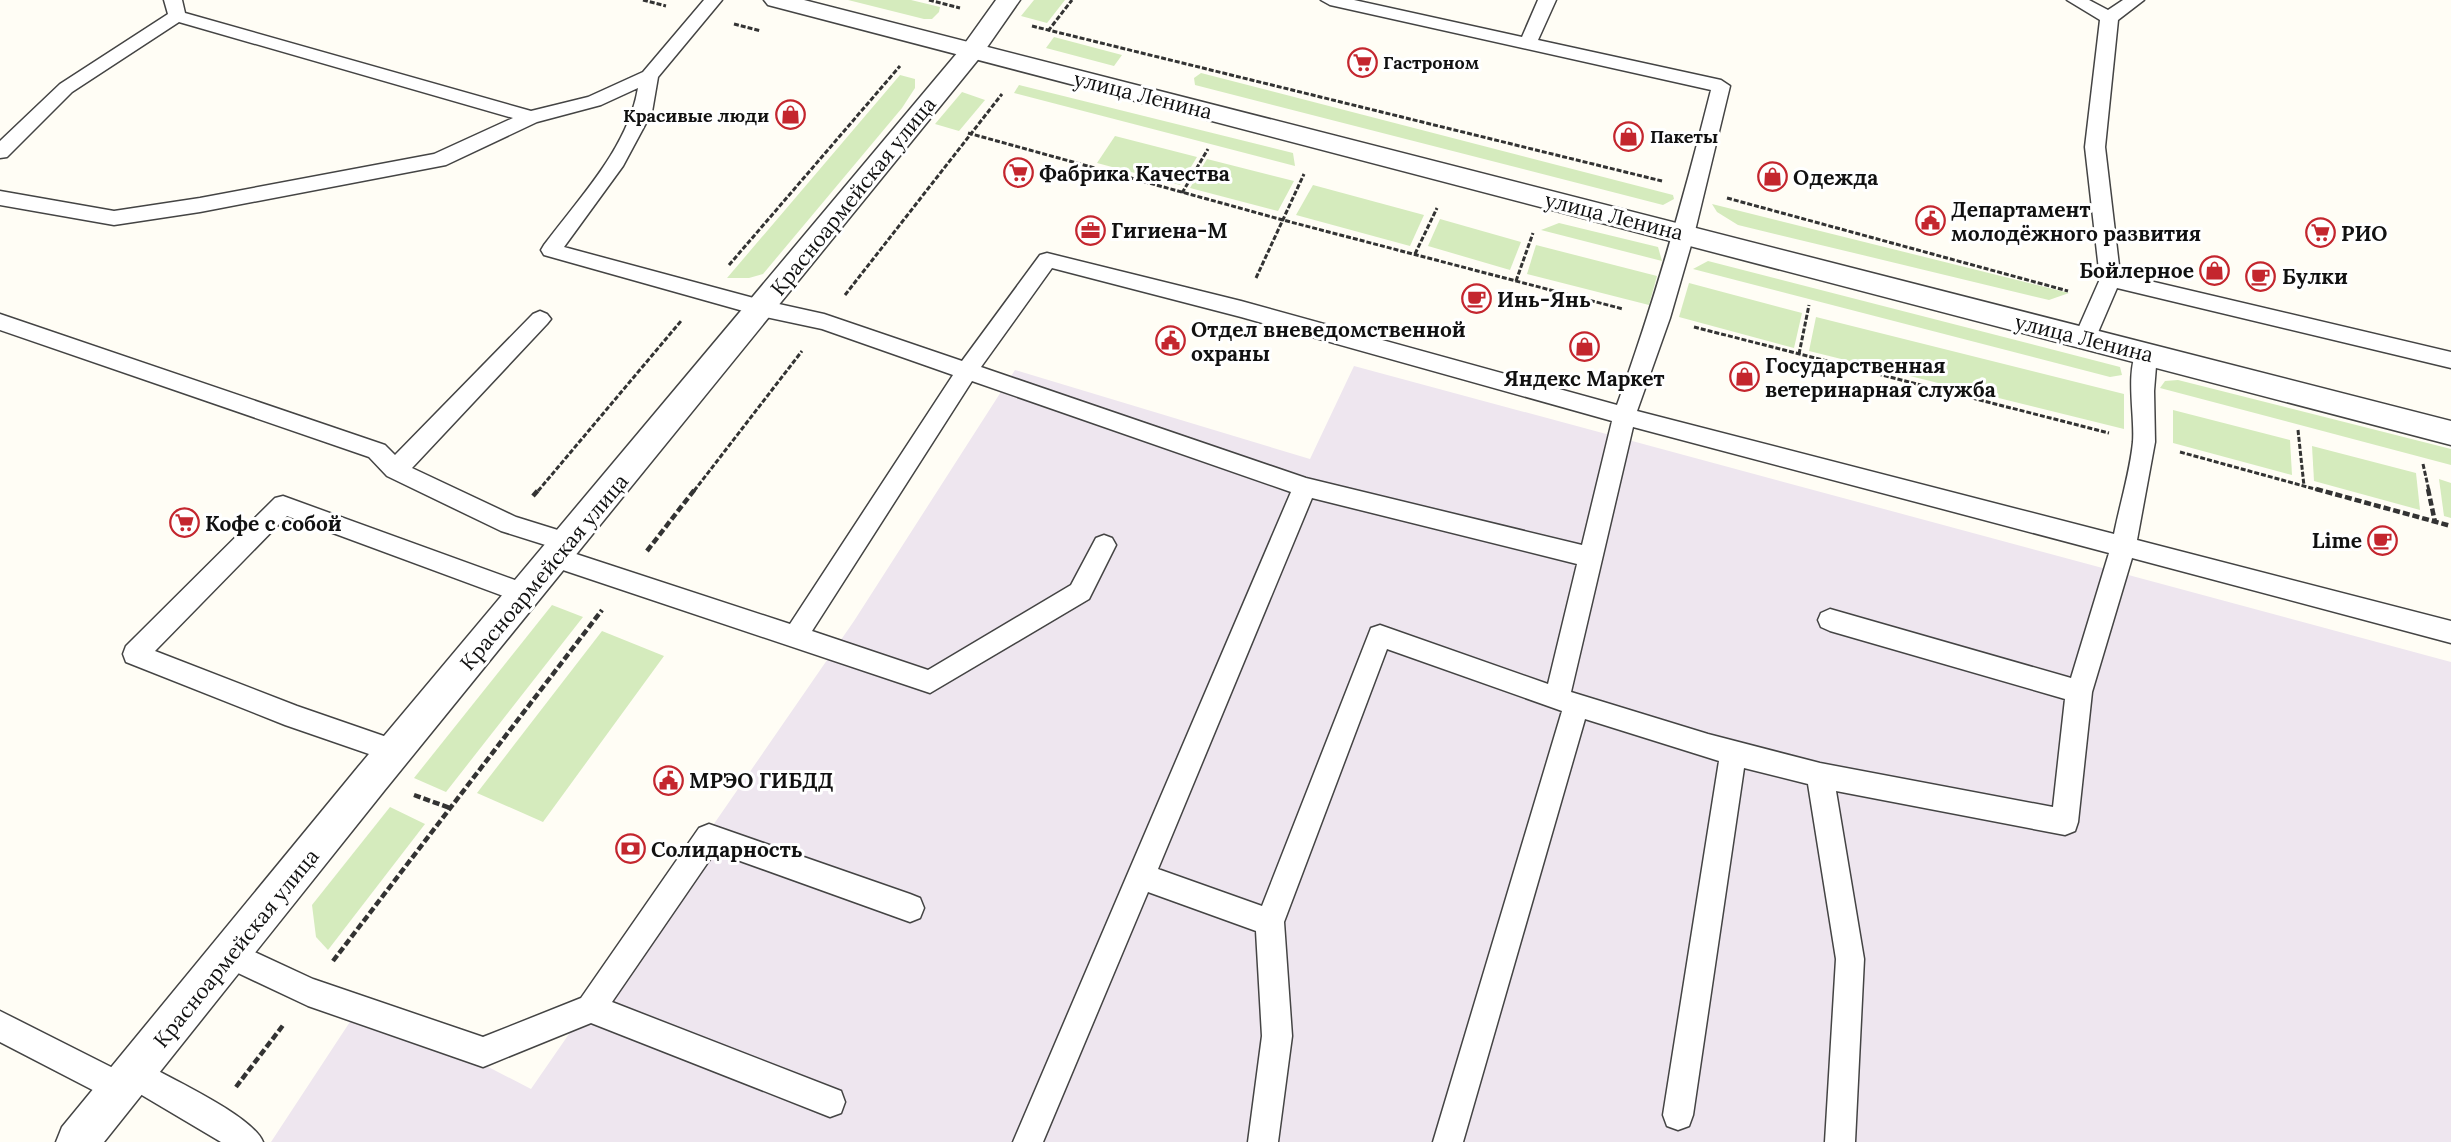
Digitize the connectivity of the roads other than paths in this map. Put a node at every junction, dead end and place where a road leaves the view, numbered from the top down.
1 (713, 0) edge
2 (776, 0) edge
3 (1008, 0) edge
4 (1330, 0) edge
5 (1547, 0) edge
6 (2076, 0) edge
7 (2135, 0) edge
8 (175, 8) edge
9 (2109, 18) junction
10 (1528, 44) junction
11 (972, 51) junction
12 (649, 76) junction
13 (531, 117) junction
14 (0, 152) edge
15 (0, 198) edge
16 (1684, 234) junction
17 (2110, 279) junction
18 (761, 308) junction
19 (540, 320) dead end
20 (0, 322) edge
21 (2085, 338) junction
22 (2146, 354) junction
23 (2451, 360) edge
24 (967, 371) junction
25 (1624, 416) junction
26 (2451, 433) edge
27 (395, 470) junction
28 (1305, 487) junction
29 (2124, 544) junction
30 (1104, 545) dead end
31 (562, 551) junction
32 (1591, 557) junction
33 (525, 594) junction
34 (1830, 620) dead end
35 (2451, 632) edge
36 (795, 637) junction
37 (2079, 692) junction
38 (1566, 703) junction
39 (394, 752) junction
40 (1733, 752) junction
41 (1820, 775) junction
42 (1141, 876) junction
43 (910, 908) dead end
44 (1270, 922) junction
45 (231, 955) junction
46 (591, 1008) junction
47 (0, 1026) edge
48 (127, 1081) junction
49 (830, 1102) dead end
50 (1678, 1115) dead end
51 (77, 1142) edge
52 (248, 1142) edge
53 (1028, 1142) edge
54 (1263, 1142) edge
55 (1448, 1142) edge
56 (1840, 1142) edge

1 - 12 lane
2 - 11 street, улица Ленина
3 - 11 street, Красноармейская улица
4 - 10 lane
5 - 10 lane
6 - 9 lane
7 - 9 lane
8 - 13 lane
8 - 14 lane
9 - 17 lane
10 - 16 lane
11 - 16 street, улица Ленина
11 - 18 street, Красноармейская улица
12 - 13 lane
12 - 18 lane
13 - 15 lane
16 - 21 street, улица Ленина
16 - 25 lane
17 - 21 lane
17 - 23 lane
18 - 24 lane
18 - 31 street, Красноармейская улица
19 - 27 lane
20 - 27 lane
21 - 22 street, улица Ленина
22 - 26 street, улица Ленина
22 - 29 lane
24 - 25 lane
24 - 28 lane
24 - 36 lane
25 - 29 lane
25 - 32 lane
27 - 31 lane
28 - 32 lane
28 - 42 lane
29 - 35 lane
29 - 37 lane
30 - 36 lane
31 - 33 street, Красноармейская улица
31 - 36 lane
32 - 38 lane
33 - 39 street, Красноармейская улица
33 - 39 lane
34 - 37 lane
37 - 41 lane
38 - 40 lane
38 - 44 lane
38 - 55 lane
39 - 45 street, Красноармейская улица
40 - 41 lane
40 - 50 lane
41 - 56 lane
42 - 44 lane
42 - 53 lane
43 - 46 lane
44 - 54 lane
45 - 46 lane
45 - 48 street, Красноармейская улица
46 - 49 lane
47 - 48 lane
48 - 51 street, Красноармейская улица
48 - 52 lane

